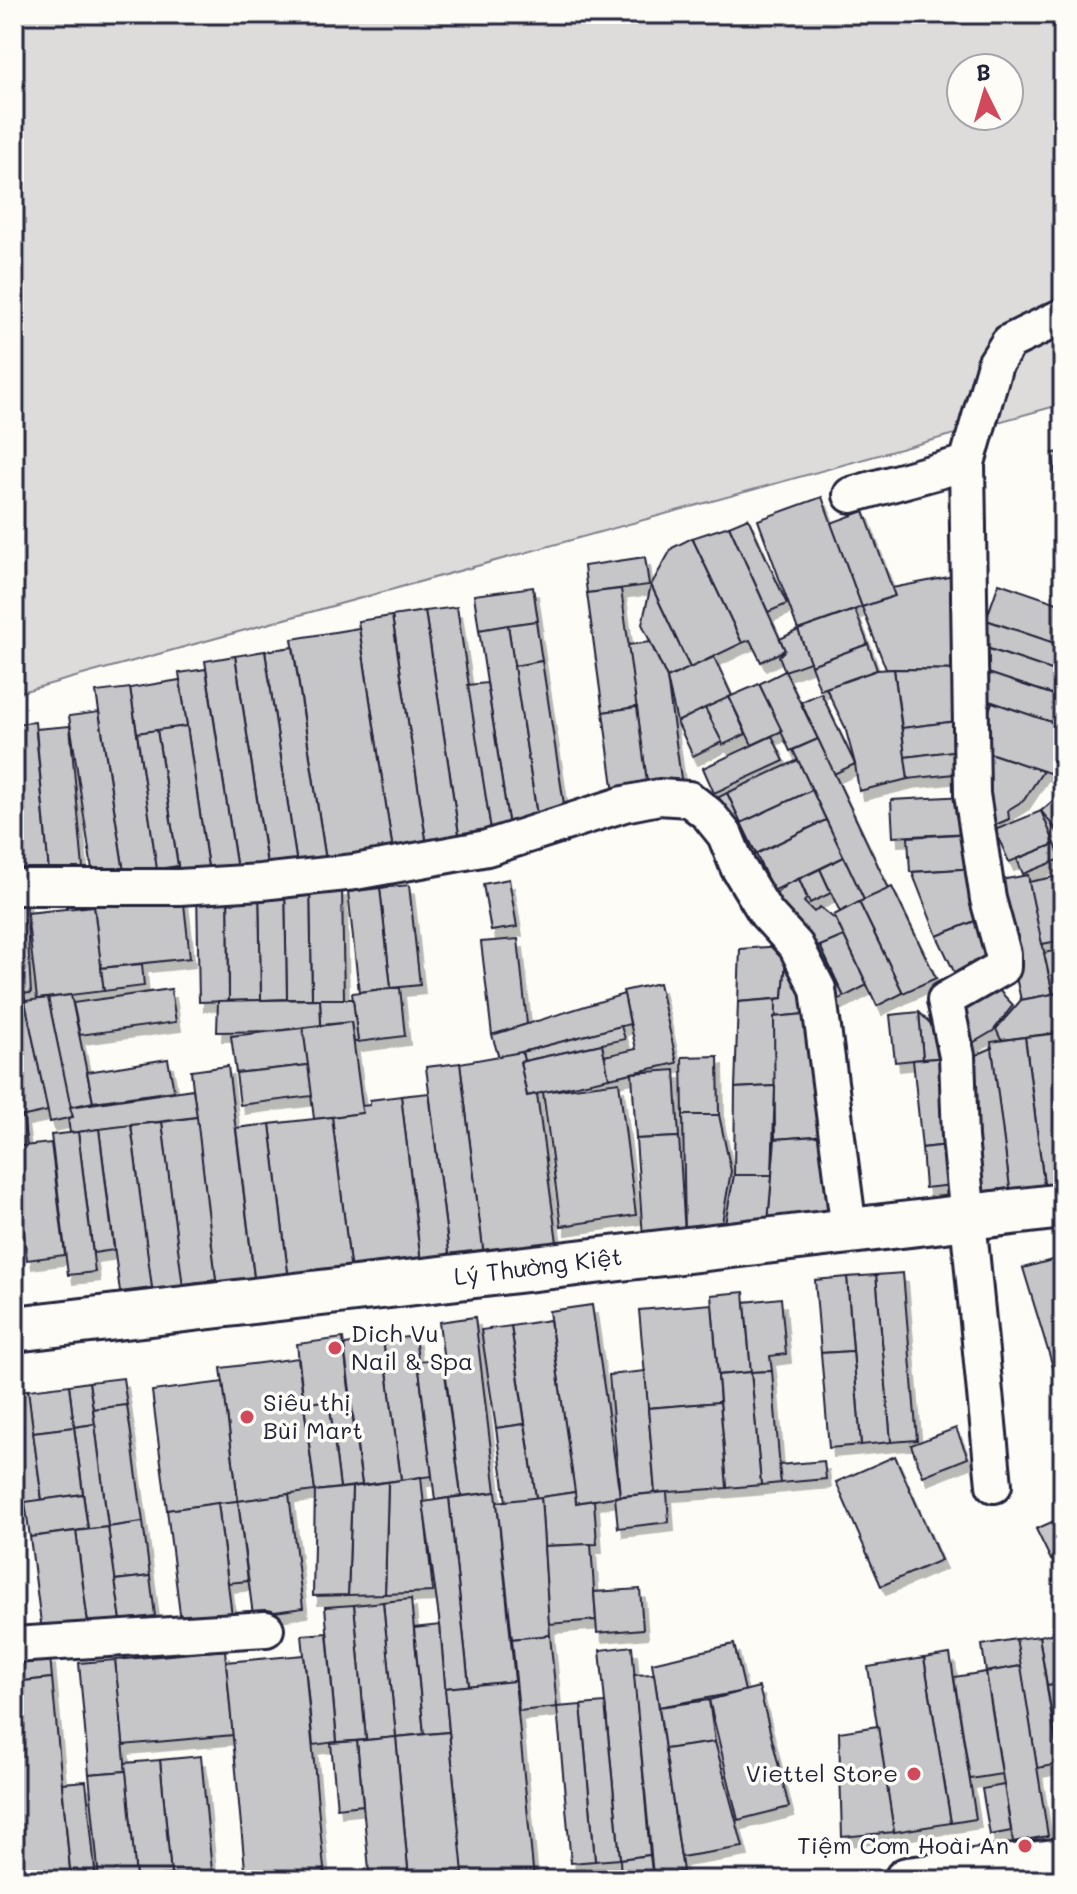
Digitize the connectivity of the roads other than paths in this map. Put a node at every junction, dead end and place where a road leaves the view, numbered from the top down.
1 (1063, 316) edge
2 (967, 463) junction
3 (851, 495) dead end
4 (14, 887) edge
5 (1063, 1206) edge
6 (967, 1218) junction
7 (849, 1230) junction
8 (14, 1329) edge
9 (994, 1485) dead end
10 (266, 1629) dead end
11 (14, 1645) edge
12 (1063, 1861) edge
13 (907, 1880) edge

1 - 2 street
2 - 3 street
2 - 6 street
4 - 7 street
5 - 6 street, Lý Thường Kiệt
6 - 7 street, Lý Thường Kiệt
6 - 9 street
7 - 8 street, Lý Thường Kiệt
10 - 11 street
12 - 13 street

